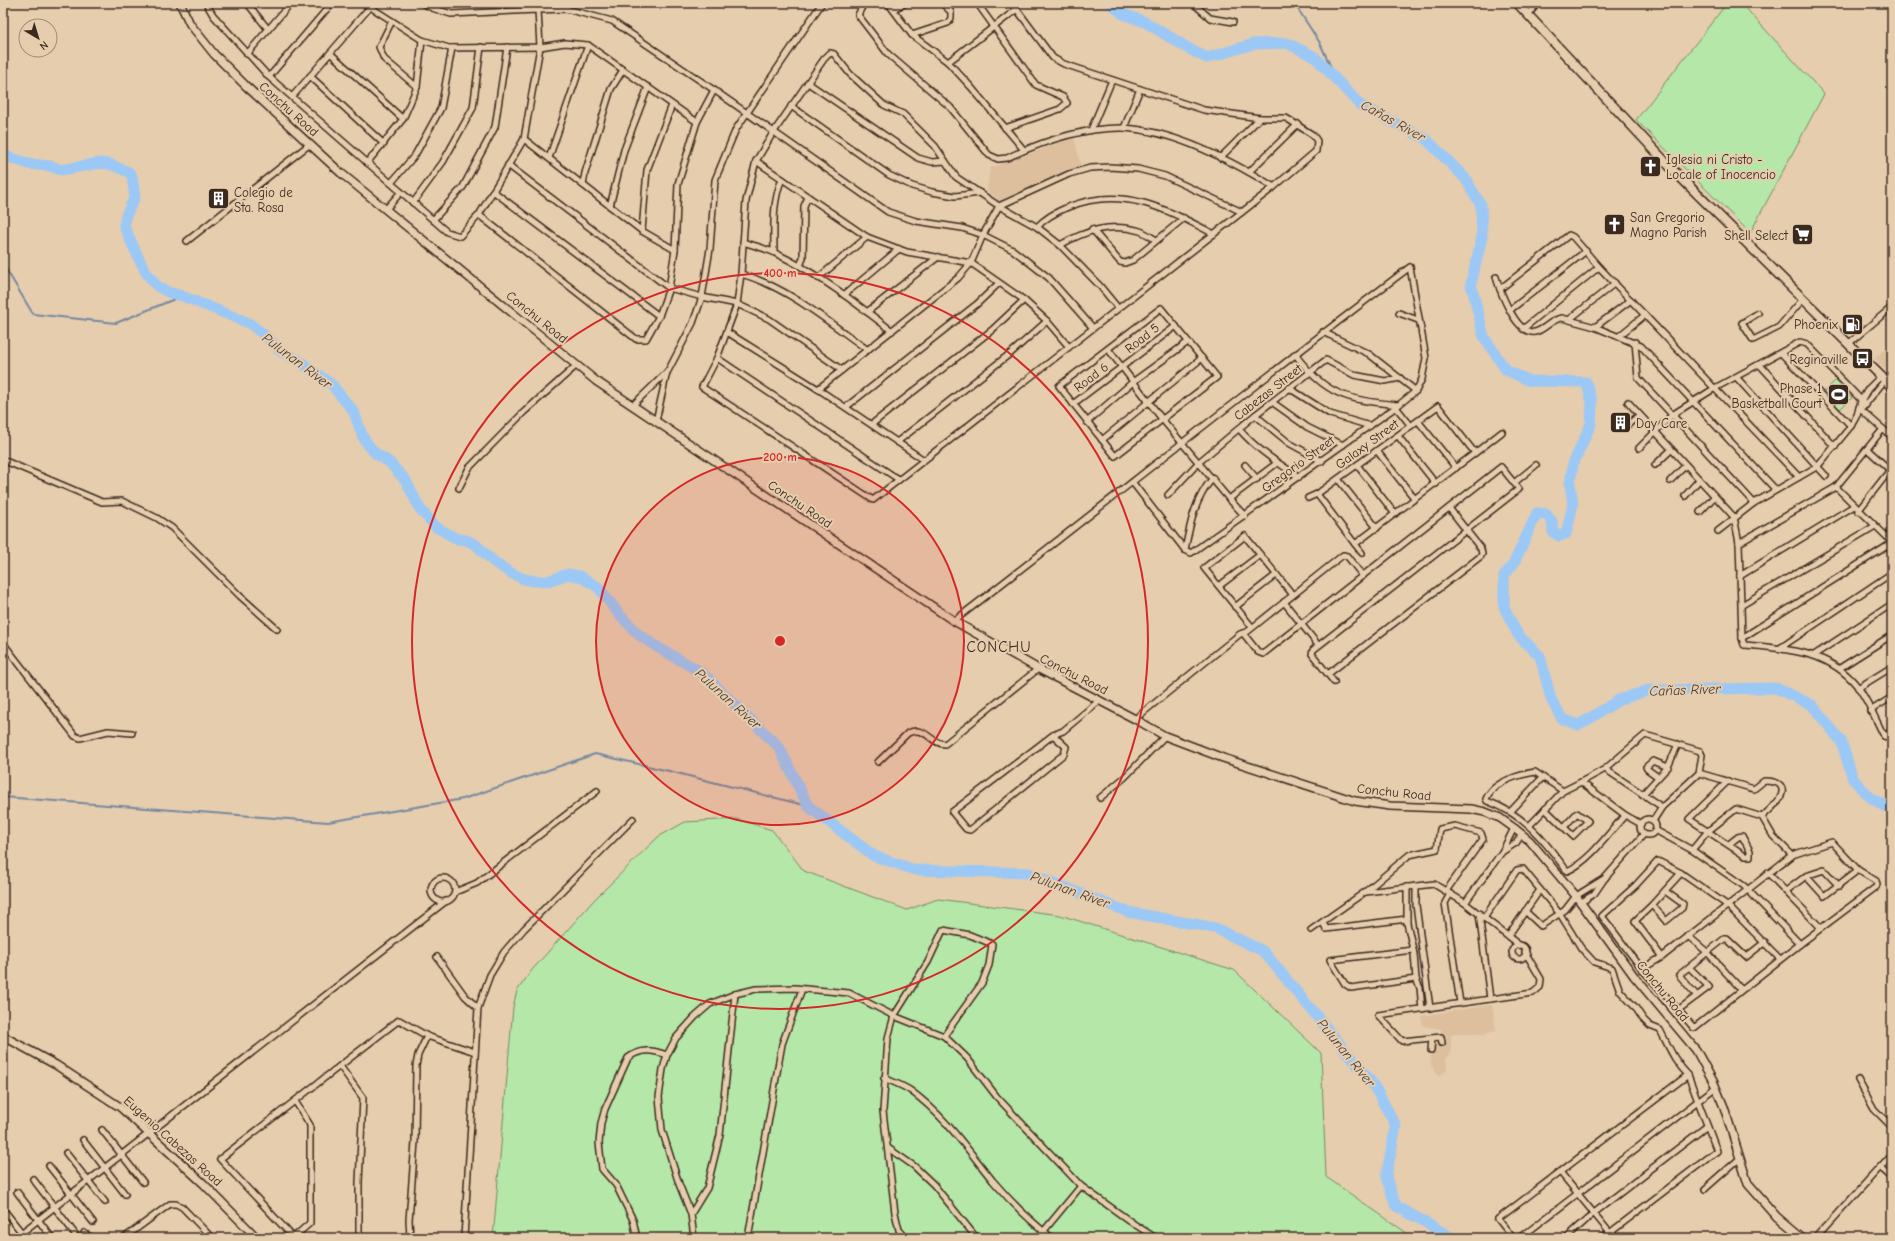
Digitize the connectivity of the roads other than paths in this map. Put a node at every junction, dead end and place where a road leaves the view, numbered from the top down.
1 (180, 3) edge
2 (206, 3) edge
3 (246, 3) edge
4 (291, 3) edge
5 (332, 3) edge
6 (364, 3) edge
7 (422, 3) edge
8 (822, 3) edge
9 (864, 3) edge
10 (888, 3) edge
11 (906, 3) edge
12 (942, 3) edge
13 (977, 3) edge
14 (1012, 3) edge
15 (1193, 3) edge
16 (1517, 3) edge
17 (1538, 3) edge
18 (370, 7) junction
19 (893, 9) junction
20 (1017, 9) junction
21 (538, 10) junction
22 (1528, 15) junction
23 (392, 21) junction
24 (1233, 22) dead end
25 (995, 26) junction
26 (268, 29) junction
27 (912, 35) junction
28 (422, 40) junction
29 (588, 45) junction
30 (481, 47) junction
31 (507, 47) junction
32 (540, 47) junction
33 (452, 48) junction
34 (330, 53) junction
35 (247, 54) junction
36 (948, 62) junction
37 (623, 70) junction
38 (310, 76) junction
39 (269, 77) junction
40 (1112, 80) junction
41 (808, 83) junction
42 (418, 87) junction
43 (648, 87) junction
44 (1140, 89) junction
45 (714, 90) junction
46 (292, 97) junction
47 (672, 105) junction
48 (791, 106) junction
49 (746, 112) junction
50 (1260, 118) junction
51 (402, 119) junction
52 (697, 122) junction
53 (1298, 124) junction
54 (1005, 128) junction
55 (1124, 128) junction
56 (1091, 130) junction
57 (773, 133) junction
58 (524, 139) junction
59 (310, 144) junction
60 (384, 144) junction
61 (1024, 150) junction
62 (549, 158) junction
63 (1220, 158) junction
64 (945, 160) junction
65 (756, 161) junction
66 (367, 162) junction
67 (508, 166) junction
68 (1249, 172) junction
69 (782, 179) junction
70 (391, 183) junction
71 (583, 185) junction
72 (1274, 187) junction
73 (493, 191) junction
74 (401, 192) junction
75 (980, 193) junction
76 (808, 197) junction
77 (414, 203) junction
78 (610, 206) junction
79 (999, 206) junction
80 (386, 209) junction
81 (1242, 212) junction
82 (479, 215) junction
83 (1184, 218) junction
84 (433, 220) junction
85 (1037, 227) junction
86 (1092, 229) junction
87 (642, 231) junction
88 (1214, 234) junction
89 (983, 235) junction
90 (867, 237) junction
91 (1156, 240) junction
92 (187, 241) dead end
93 (743, 242) junction
94 (1060, 245) junction
95 (899, 249) junction
96 (675, 250) junction
97 (1586, 251) junction
98 (774, 252) junction
99 (938, 257) junction
100 (971, 263) junction
101 (800, 266) junction
102 (1600, 267) junction
103 (741, 274) junction
104 (1496, 277) dead end
105 (818, 278) junction
106 (999, 282) junction
107 (1615, 283) junction
108 (670, 288) junction
109 (1500, 289) junction
110 (844, 295) junction
111 (702, 297) junction
112 (1803, 299) junction
113 (1024, 300) junction
114 (1631, 300) junction
115 (738, 304) junction
116 (1892, 307) edge
117 (1118, 308) junction
118 (1510, 310) junction
119 (867, 312) junction
120 (1758, 312) dead end
121 (1399, 313) dead end
122 (1645, 315) junction
123 (659, 316) junction
124 (1570, 319) junction
125 (1418, 320) junction
126 (1047, 321) junction
127 (1176, 326) junction
128 (1595, 327) junction
129 (1093, 328) junction
130 (1523, 329) junction
131 (892, 331) junction
132 (727, 332) junction
133 (1323, 332) junction
134 (1620, 336) junction
135 (1188, 342) junction
136 (1635, 342) junction
137 (1848, 344) junction
138 (1069, 347) junction
139 (1108, 349) junction
140 (868, 350) junction
141 (1781, 353) junction
142 (1295, 354) junction
143 (717, 358) junction
144 (1202, 358) junction
145 (577, 365) junction
146 (1760, 365) junction
147 (1122, 367) junction
148 (842, 370) junction
149 (668, 371) junction
150 (1309, 374) junction
151 (1400, 378) junction
152 (1737, 378) junction
153 (1883, 378) junction
154 (1134, 381) junction
155 (1892, 387) edge
156 (1289, 388) junction
157 (1715, 388) junction
158 (818, 389) junction
159 (1416, 391) junction
160 (1149, 400) junction
161 (1272, 402) junction
162 (1628, 402) dead end
163 (1694, 402) junction
164 (1863, 403) junction
165 (1073, 404) junction
166 (633, 405) junction
167 (1397, 406) junction
168 (846, 408) junction
169 (1859, 411) junction
170 (1254, 415) junction
171 (1639, 415) junction
172 (1672, 415) junction
173 (1162, 419) junction
174 (656, 421) junction
175 (1418, 421) junction
176 (1087, 422) junction
177 (872, 424) junction
178 (1630, 424) dead end
179 (1370, 426) junction
180 (1410, 426) junction
181 (1851, 426) junction
182 (1239, 429) junction
183 (1883, 429) junction
184 (1502, 432) dead end
185 (1655, 432) junction
186 (1398, 436) junction
187 (1892, 437) edge
188 (1102, 440) junction
189 (897, 442) junction
190 (1183, 443) junction
191 (1343, 445) junction
192 (1835, 447) junction
193 (1638, 448) dead end
194 (1867, 448) junction
195 (1670, 450) junction
196 (1377, 451) junction
197 (1474, 453) junction
198 (3, 460) edge
199 (924, 460) junction
200 (1322, 461) junction
201 (1199, 462) junction
202 (1277, 463) junction
203 (1357, 465) junction
204 (1536, 465) dead end
205 (1655, 465) dead end
206 (1686, 465) junction
207 (1245, 466) dead end
208 (1818, 466) junction
209 (1456, 468) junction
210 (1891, 471) edge
211 (1826, 476) dead end
212 (1300, 477) junction
213 (1799, 477) junction
214 (1213, 478) junction
215 (898, 479) junction
216 (1257, 479) junction
217 (1338, 479) junction
218 (1699, 480) junction
219 (1670, 481) dead end
220 (1133, 483) junction
221 (1514, 483) junction
222 (1436, 484) junction
223 (1836, 487) junction
224 (459, 488) dead end
225 (1776, 490) junction
226 (1316, 494) junction
227 (1168, 496) dead end
228 (1685, 496) dead end
229 (1714, 497) junction
230 (1308, 498) dead end
231 (1229, 499) junction
232 (1415, 499) junction
233 (1754, 503) junction
234 (1854, 506) junction
235 (1449, 508) junction
236 (1858, 511) junction
237 (1700, 512) dead end
238 (1395, 514) junction
239 (1245, 516) junction
240 (1734, 517) junction
241 (1874, 526) junction
242 (1377, 528) junction
243 (1466, 529) junction
244 (1718, 531) dead end
245 (1892, 532) edge
246 (1887, 537) junction
247 (1892, 543) edge
248 (1355, 544) junction
249 (1739, 544) junction
250 (1185, 550) junction
251 (1362, 553) dead end
252 (1260, 555) junction
253 (1892, 573) edge
254 (1276, 575) junction
255 (1362, 576) junction
256 (1740, 576) junction
257 (1219, 586) junction
258 (1293, 595) junction
259 (1284, 602) junction
260 (1892, 604) edge
261 (1742, 605) junction
262 (1235, 607) junction
263 (954, 621) junction
264 (1301, 624) junction
265 (1252, 628) junction
266 (277, 629) dead end
267 (1243, 633) junction
268 (1892, 635) edge
269 (1742, 638) junction
270 (3, 643) edge
271 (1318, 645) junction
272 (1780, 648) junction
273 (1814, 655) junction
274 (1892, 667) edge
275 (1840, 668) junction
276 (1038, 669) junction
277 (1328, 674) junction
278 (1334, 682) dead end
279 (1858, 688) junction
280 (1892, 697) edge
281 (1100, 700) junction
282 (1870, 711) junction
283 (1135, 718) junction
284 (1892, 731) edge
285 (132, 733) dead end
286 (1053, 735) junction
287 (1165, 736) junction
288 (1884, 736) junction
289 (1892, 738) edge
290 (1678, 744) junction
291 (878, 762) dead end
292 (1668, 767) junction
293 (1605, 769) junction
294 (1699, 773) junction
295 (1658, 777) junction
296 (1542, 778) junction
297 (1728, 781) junction
298 (1581, 782) junction
299 (597, 791) dead end
300 (1562, 791) junction
301 (1642, 794) junction
302 (1100, 798) dead end
303 (1662, 806) junction
304 (1545, 809) junction
305 (1511, 811) junction
306 (1625, 815) junction
307 (1762, 816) junction
308 (633, 819) dead end
309 (1653, 821) junction
310 (1641, 824) junction
311 (1528, 826) junction
312 (1564, 827) junction
313 (1514, 828) junction
314 (1655, 830) junction
315 (1708, 831) junction
316 (1522, 834) junction
317 (1644, 834) junction
318 (1730, 844) dead end
319 (1692, 850) junction
320 (1502, 852) junction
321 (1792, 855) junction
322 (1858, 870) junction
323 (1681, 873) junction
324 (1768, 873) junction
325 (1806, 876) junction
326 (1605, 878) junction
327 (1416, 886) junction
328 (1839, 886) junction
329 (1407, 887) junction
330 (1747, 889) junction
331 (1540, 890) junction
332 (1665, 891) junction
333 (1786, 891) junction
334 (455, 892) junction
335 (1365, 892) junction
336 (1448, 892) junction
337 (1576, 896) junction
338 (446, 901) junction
339 (1465, 903) junction
340 (1580, 903) junction
341 (1652, 905) junction
342 (1727, 905) junction
343 (1526, 911) junction
344 (1479, 913) junction
345 (1560, 914) junction
346 (1484, 918) junction
347 (1407, 919) junction
348 (1324, 922) junction
349 (1821, 928) junction
350 (1311, 930) dead end
351 (1508, 936) junction
352 (1688, 936) junction
353 (1765, 942) junction
354 (1800, 944) junction
355 (1519, 945) junction
356 (1414, 950) junction
357 (1525, 952) junction
358 (1707, 952) junction
359 (436, 957) dead end
360 (1662, 957) junction
361 (1780, 959) junction
362 (1688, 966) junction
363 (1642, 969) junction
364 (1416, 979) junction
365 (802, 989) junction
366 (1741, 989) junction
367 (735, 994) junction
368 (1697, 996) junction
369 (1490, 999) junction
370 (1460, 1003) junction
371 (478, 1008) junction
372 (1430, 1008) junction
373 (1422, 1009) junction
374 (1678, 1010) junction
375 (894, 1016) junction
376 (3, 1036) edge
377 (427, 1036) junction
378 (944, 1036) junction
379 (1432, 1038) junction
380 (1442, 1043) dead end
381 (1432, 1050) dead end
382 (475, 1052) junction
383 (667, 1055) junction
384 (340, 1066) junction
385 (1688, 1074) junction
386 (884, 1078) junction
387 (1858, 1080) dead end
388 (1716, 1088) junction
389 (295, 1100) junction
390 (1698, 1101) junction
391 (1707, 1126) junction
392 (1892, 1127) edge
393 (102, 1130) dead end
394 (149, 1134) junction
395 (83, 1140) dead end
396 (888, 1148) junction
397 (66, 1153) dead end
398 (1892, 1154) edge
399 (122, 1155) junction
400 (1739, 1159) junction
401 (49, 1166) dead end
402 (1880, 1167) junction
403 (105, 1168) junction
404 (1560, 1172) junction
405 (1892, 1178) edge
406 (33, 1179) dead end
407 (88, 1181) junction
408 (143, 1182) dead end
409 (1081, 1186) junction
410 (1705, 1189) dead end
411 (16, 1192) dead end
412 (1577, 1193) junction
413 (72, 1194) junction
414 (125, 1194) dead end
415 (105, 1202) dead end
416 (54, 1207) junction
417 (3, 1209) edge
418 (1594, 1213) junction
419 (692, 1214) junction
420 (38, 1220) junction
421 (93, 1222) dead end
422 (1043, 1231) junction
423 (22, 1233) junction
424 (84, 1233) dead end
425 (1610, 1233) junction
426 (75, 1234) dead end
427 (15, 1238) edge
428 (26, 1238) edge
429 (52, 1238) edge
430 (92, 1238) edge
431 (124, 1238) edge
432 (212, 1238) edge
433 (257, 1238) edge
434 (294, 1238) edge
435 (359, 1238) edge
436 (410, 1238) edge
437 (464, 1238) edge
438 (637, 1238) edge
439 (694, 1238) edge
440 (748, 1238) edge
441 (906, 1238) edge
442 (973, 1238) edge
443 (1038, 1238) edge
444 (1052, 1238) edge
445 (1156, 1238) edge
446 (1514, 1238) edge
447 (1520, 1238) edge
448 (1566, 1238) edge
449 (1603, 1238) edge
450 (1802, 1238) edge
451 (1816, 1238) edge

1 - 59 main road, Conchu Road
2 - 35 street
3 - 26 street
4 - 26 street
5 - 39 street
6 - 18 street
7 - 21 street
8 - 49 street
9 - 61 street
10 - 19 street
11 - 19 street
12 - 27 street
13 - 25 street
14 - 20 street
15 - 24 street
16 - 22 main road
17 - 22 street
18 - 23 street
18 - 34 street
19 - 27 street
20 - 25 street
20 - 40 street
21 - 32 street
21 - 45 street
22 - 112 main road
23 - 28 street
23 - 42 street
25 - 36 street
25 - 54 street
26 - 35 street
27 - 36 street
28 - 33 street
28 - 42 street
29 - 32 street
29 - 37 street
29 - 62 street
30 - 31 street
30 - 33 street
30 - 77 street
31 - 32 street
31 - 84 street
32 - 58 street
33 - 70 street
34 - 38 street
34 - 51 street
35 - 39 street
36 - 54 street
37 - 43 street
37 - 71 street
38 - 46 street
38 - 60 street
39 - 46 street
40 - 44 street
40 - 56 street
41 - 48 street
41 - 64 street
41 - 64 street
42 - 51 street
43 - 47 street
43 - 78 street
44 - 50 street
44 - 55 street
45 - 49 street
45 - 52 street
46 - 66 street
47 - 52 street
47 - 87 street
48 - 57 street
48 - 75 street
49 - 57 street
49 - 111 street
50 - 53 street
50 - 63 street
51 - 60 street
52 - 96 street
53 - 68 street
53 - 72 street
54 - 61 street
55 - 56 street
55 - 63 street
56 - 61 street
57 - 65 street
57 - 89 street
58 - 62 street
58 - 67 street
59 - 80 main road, Conchu Road
59 - 92 street
60 - 66 street
62 - 71 street
63 - 68 street
64 - 75 street
65 - 69 street
65 - 93 street
66 - 70 street
67 - 73 street
67 - 108 street
68 - 72 street
69 - 76 street
69 - 98 street
70 - 74 street
71 - 78 street
72 - 81 street
73 - 82 street
73 - 123 street
74 - 77 street
74 - 80 street
75 - 79 street
76 - 90 street
76 - 101 street
77 - 84 street
78 - 87 street
79 - 81 street
79 - 85 street
79 - 89 street
80 - 145 main road, Conchu Road
81 - 88 street
82 - 84 street
82 - 123 street
83 - 85 street
83 - 88 street
83 - 91 street
85 - 94 street
86 - 91 street
86 - 91 street
86 - 94 street
87 - 96 street
88 - 117 street
89 - 100 street
89 - 129 street
90 - 95 street
90 - 105 street
93 - 98 street
93 - 103 street
94 - 117 street
95 - 99 street
95 - 110 street
96 - 108 street
97 - 102 street
97 - 109 street
97 - 118 street
98 - 101 street
99 - 100 street
99 - 119 street
100 - 106 street
100 - 131 street
101 - 105 street
102 - 107 street
102 - 130 street
103 - 115 street
103 - 140 street
104 - 109 street
105 - 110 street
106 - 113 street
106 - 168 street
107 - 114 street
107 - 124 street
108 - 111 street
108 - 123 street
109 - 118 street
110 - 119 street
111 - 115 street
111 - 149 street
112 - 120 street
112 - 137 main road
113 - 126 street
113 - 177 street
114 - 122 street
114 - 128 street
115 - 132 street
115 - 148 street
116 - 137 street
117 - 129 street
118 - 130 street
119 - 131 street
121 - 125 street
122 - 134 street
122 - 157 street
124 - 128 street
124 - 130 street
125 - 133 street
125 - 159 street
126 - 138 street
126 - 189 street
127 - 135 street
127 - 139 street
127 - 147 street, Road 5
128 - 134 street
129 - 138 street
131 - 140 street
132 - 143 street
132 - 158 street
133 - 142 street
133 - 151 street
134 - 136 street
135 - 144 street
135 - 154 street
136 - 163 street
136 - 172 street
137 - 153 main road
138 - 199 street
139 - 147 street
139 - 165 street
140 - 148 street
141 - 146 street
141 - 164 street
141 - 181 street
142 - 150 street
142 - 190 street
143 - 215 street
143 - 215 street
144 - 160 street
144 - 173 street
145 - 166 main road, Conchu Road
145 - 224 street
146 - 152 street
146 - 192 street
147 - 154 street
147 - 165 street, Road 6
148 - 158 street
149 - 166 street
149 - 174 street
150 - 151 street, Cabezas Street
150 - 156 street, Cabezas Street
150 - 167 street
151 - 159 street
152 - 157 street
152 - 208 street
153 - 155 main road
153 - 164 street
153 - 164 street
154 - 160 street
154 - 176 street
156 - 161 street, Cabezas Street
156 - 179 street
157 - 163 street
157 - 213 street
158 - 168 street
159 - 167 street, Gregorio Street
160 - 173 street
160 - 188 street
161 - 170 street, Cabezas Street
161 - 191 street
162 - 171 street
163 - 172 street
163 - 225 street
164 - 169 street
165 - 176 street
166 - 174 main road, Conchu Road
167 - 179 street, Gregorio Street
167 - 180 street
168 - 177 street
169 - 181 street
169 - 183 street
170 - 182 street, Cabezas Street
170 - 200 street
171 - 178 street
171 - 185 street
172 - 185 street
172 - 233 street
173 - 188 street
173 - 190 street
174 - 263 main road, Conchu Road
175 - 180 street, Galaxy Street
175 - 197 street, Galaxy Street
175 - 209 street
176 - 188 street
177 - 189 street
179 - 191 street, Gregorio Street
180 - 186 street, Galaxy Street
181 - 192 street
182 - 201 street, Cabezas Street
182 - 202 street
183 - 187 street
183 - 194 street
184 - 197 street
185 - 193 street
185 - 195 street
186 - 196 street, Galaxy Street
186 - 222 street
189 - 199 street
190 - 201 street
190 - 220 street
191 - 200 street, Gregorio Street
192 - 208 street
194 - 210 street
194 - 223 street
195 - 205 street
195 - 206 street
196 - 203 street, Galaxy Street
196 - 232 street
197 - 209 street
198 - 266 street
199 - 215 street
200 - 212 street, Gregorio Street
201 - 214 street
201 - 227 street, Cabezas Street
202 - 212 street
202 - 216 street
203 - 217 street, Galaxy Street
203 - 238 street
204 - 221 street
206 - 218 street
206 - 219 street
207 - 216 street
208 - 211 street
208 - 213 street
209 - 222 street
210 - 236 street
212 - 239 street, Gregorio Street
213 - 225 street
214 - 231 street
214 - 250 street
216 - 231 street
217 - 226 street, Galaxy Street
217 - 242 street
218 - 228 street
218 - 229 street
220 - 250 street
220 - 263 street
221 - 235 street
221 - 243 street
222 - 232 street
223 - 234 street
223 - 249 street
225 - 233 street
226 - 230 street, Galaxy Street
226 - 248 street
229 - 237 street
229 - 240 street
231 - 239 street
232 - 238 street
233 - 240 street
234 - 236 street
234 - 256 street
235 - 243 street
235 - 255 street
236 - 241 street
238 - 242 street
239 - 250 street, Gregorio Street
240 - 244 street
240 - 249 street
241 - 246 street
241 - 261 street
242 - 248 street
243 - 271 street
243 - 277 street
245 - 246 street
246 - 247 street
247 - 269 street
248 - 251 street
249 - 256 street
252 - 254 street
252 - 257 street
252 - 257 street
253 - 272 street
254 - 258 street
254 - 262 street
255 - 258 street
255 - 264 street
256 - 261 street
257 - 262 street
258 - 259 street
259 - 264 street
259 - 265 street
260 - 273 street
261 - 269 street
262 - 265 street
263 - 276 main road, Conchu Road
264 - 267 street
264 - 271 street
265 - 267 street
267 - 283 street
268 - 275 street
269 - 272 street
270 - 285 street
271 - 277 street
272 - 273 street
273 - 275 street
274 - 279 street
275 - 279 street
276 - 281 main road, Conchu Road
276 - 291 street
277 - 278 street
279 - 282 street
280 - 282 street
281 - 283 main road, Conchu Road
281 - 286 street
282 - 288 street
283 - 287 main road, Conchu Road
284 - 288 street
286 - 286 street
287 - 302 street
287 - 313 main road, Conchu Road
288 - 289 street
290 - 292 street
290 - 293 street
290 - 294 street
292 - 295 street
292 - 295 street
293 - 298 street
293 - 301 street
294 - 297 street
294 - 303 street
295 - 301 street
296 - 300 street
296 - 305 street
296 - 305 street
297 - 307 street
297 - 315 street
298 - 300 street
298 - 306 street
299 - 334 street
300 - 304 street
301 - 303 street
303 - 309 street
304 - 311 street
304 - 312 street
305 - 311 street
306 - 310 street
306 - 311 street
307 - 315 street
307 - 321 street
308 - 371 street
309 - 310 street
309 - 314 street
310 - 317 street
312 - 312 street
313 - 316 main road, Conchu Road
313 - 320 street
314 - 317 street
314 - 319 street
315 - 318 street
315 - 319 street
316 - 320 street
316 - 337 main road, Conchu Road
317 - 326 street
319 - 330 street
320 - 339 street
321 - 322 street
321 - 324 street
322 - 328 street
322 - 349 street
323 - 332 street
323 - 342 street
323 - 363 street
324 - 330 street
324 - 333 street
325 - 328 street
325 - 328 street
325 - 333 street
326 - 337 street
326 - 340 street
327 - 329 street
327 - 336 street
327 - 372 street
329 - 335 street
329 - 347 street
330 - 342 street
330 - 354 street
331 - 343 street
331 - 345 street
331 - 346 street
332 - 341 street
332 - 341 street
333 - 349 street
334 - 338 street
334 - 338 street
335 - 336 street
335 - 348 street
336 - 339 street
336 - 370 street
337 - 340 main road, Conchu Road
337 - 345 street
338 - 394 street
339 - 344 street
340 - 388 main road, Conchu Road
341 - 360 street
342 - 352 street
342 - 353 street
343 - 345 street
343 - 351 street
344 - 346 street
344 - 369 street
345 - 385 street
346 - 351 street
347 - 348 street
347 - 356 street
348 - 350 street
349 - 354 street
351 - 355 street
352 - 358 street
352 - 360 street
353 - 358 street
353 - 361 street
354 - 361 street
355 - 357 street
355 - 357 street
356 - 364 street
356 - 364 street
357 - 369 street
358 - 362 street
358 - 366 street
359 - 371 street
360 - 363 street
361 - 366 street
362 - 368 street
362 - 368 street
363 - 374 street
364 - 373 street
365 - 367 street
365 - 375 street
365 - 440 street
366 - 374 street
367 - 383 street
367 - 419 street
368 - 374 street
369 - 370 street
370 - 372 street
371 - 382 street
372 - 373 street
373 - 379 street
375 - 378 street
375 - 378 street
375 - 386 street
376 - 394 main road, Eugenio Cabezas Road
377 - 382 street
377 - 384 street
377 - 436 street
378 - 409 street
379 - 380 street
379 - 381 street
382 - 437 street
383 - 419 street
383 - 438 street
384 - 389 street
384 - 435 street
385 - 390 street
385 - 404 street
386 - 396 street
386 - 422 street
387 - 392 street
388 - 390 street
388 - 400 main road, Conchu Road
389 - 434 street
389 - 434 street
390 - 391 street
390 - 412 street
391 - 418 street
391 - 425 street
393 - 399 street
394 - 399 street
394 - 433 main road, Eugenio Cabezas Road
395 - 403 street
396 - 441 street
396 - 442 street
397 - 407 street
398 - 402 street
399 - 403 street
399 - 408 street
400 - 410 street
400 - 450 main road, Conchu Road
401 - 413 street
402 - 405 street
402 - 451 street
403 - 407 street
403 - 414 street
404 - 412 street
404 - 446 street
406 - 416 street
407 - 413 street
407 - 415 street
409 - 422 street
409 - 445 street
411 - 420 street
412 - 418 street
412 - 447 street
413 - 416 street
413 - 421 street
416 - 420 street
416 - 426 street
417 - 423 street
418 - 425 street
418 - 448 street
419 - 439 street
420 - 423 street
420 - 429 street
422 - 443 street
422 - 444 street
423 - 427 street
423 - 428 street
424 - 430 street
425 - 449 street
431 - 432 street

